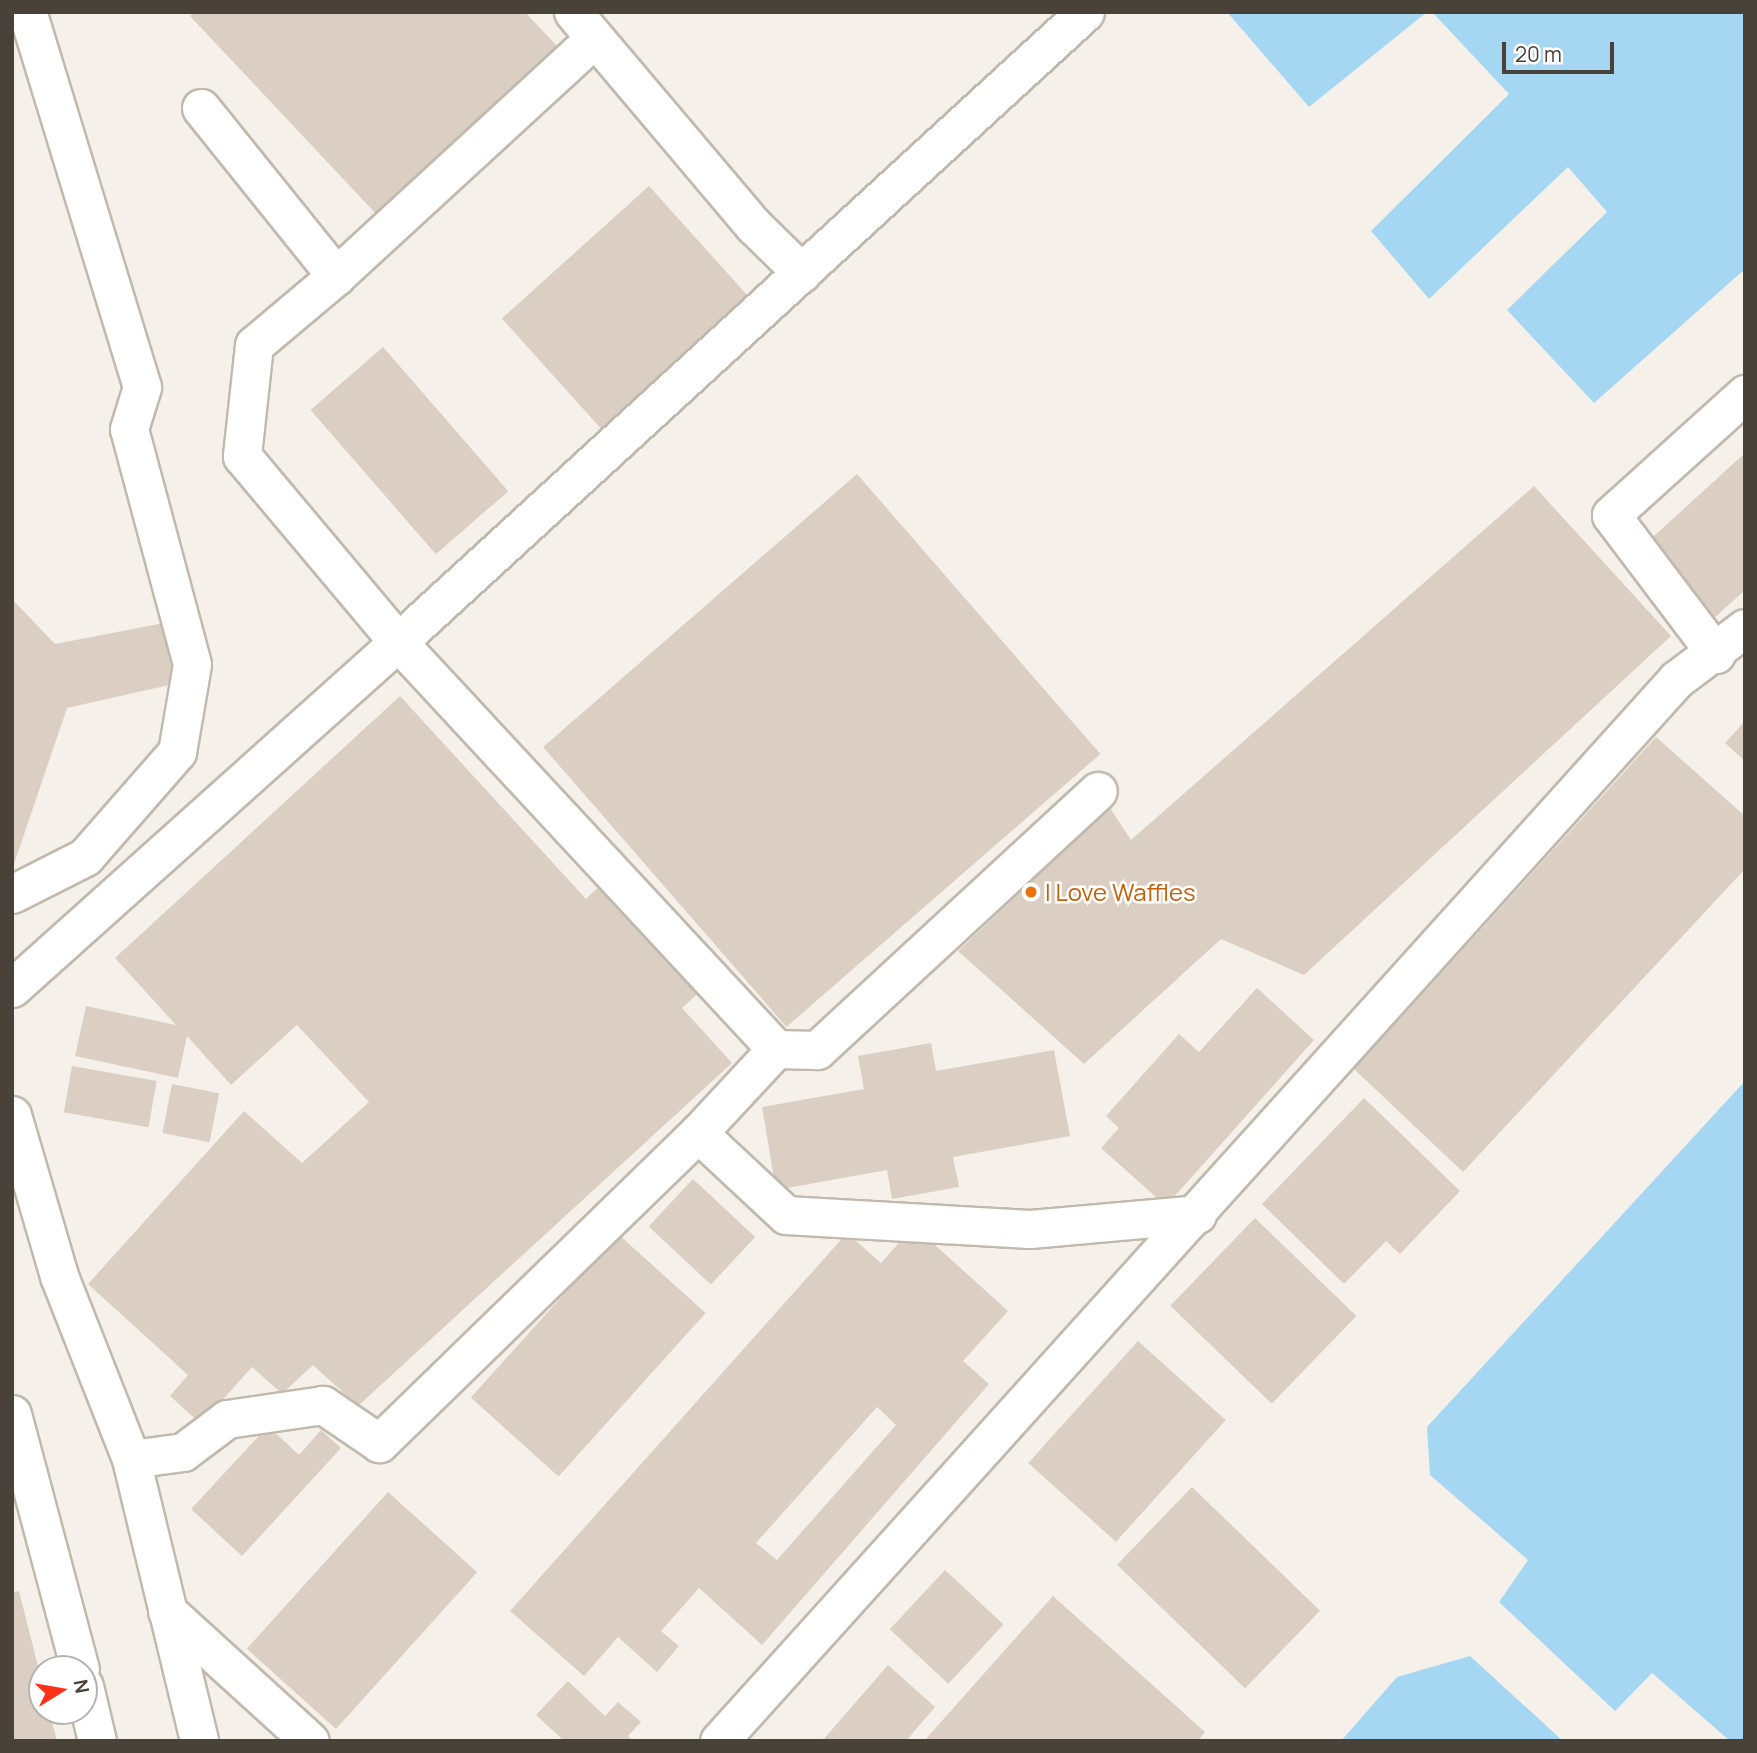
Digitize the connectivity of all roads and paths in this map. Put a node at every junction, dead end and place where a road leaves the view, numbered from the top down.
1 (27, 12) edge
2 (1085, 12) edge
3 (584, 25) edge
4 (201, 108) dead end
5 (802, 273) junction
6 (336, 276) junction
7 (1745, 394) edge
8 (1745, 628) edge
9 (398, 642) junction
10 (1716, 654) junction
11 (1098, 791) dead end
12 (12, 894) edge
13 (12, 988) edge
14 (776, 1049) junction
15 (12, 1115) edge
16 (698, 1133) junction
17 (1197, 1214) junction
18 (12, 1413) edge
19 (131, 1459) junction
20 (167, 1611) junction
21 (76, 1655) edge
22 (199, 1741) edge
23 (310, 1741) edge
24 (719, 1741) edge

1 - 12 lane
2 - 5 lane
3 - 5 lane
3 - 6 lane
4 - 6 lane
5 - 9 lane
6 - 9 lane
7 - 10 lane
8 - 10 lane
9 - 13 lane
9 - 14 lane
10 - 17 lane
11 - 14 lane
14 - 16 lane
15 - 19 lane
16 - 17 lane
16 - 19 lane
17 - 24 lane
18 - 21 lane
19 - 20 lane
20 - 22 lane
20 - 23 lane

